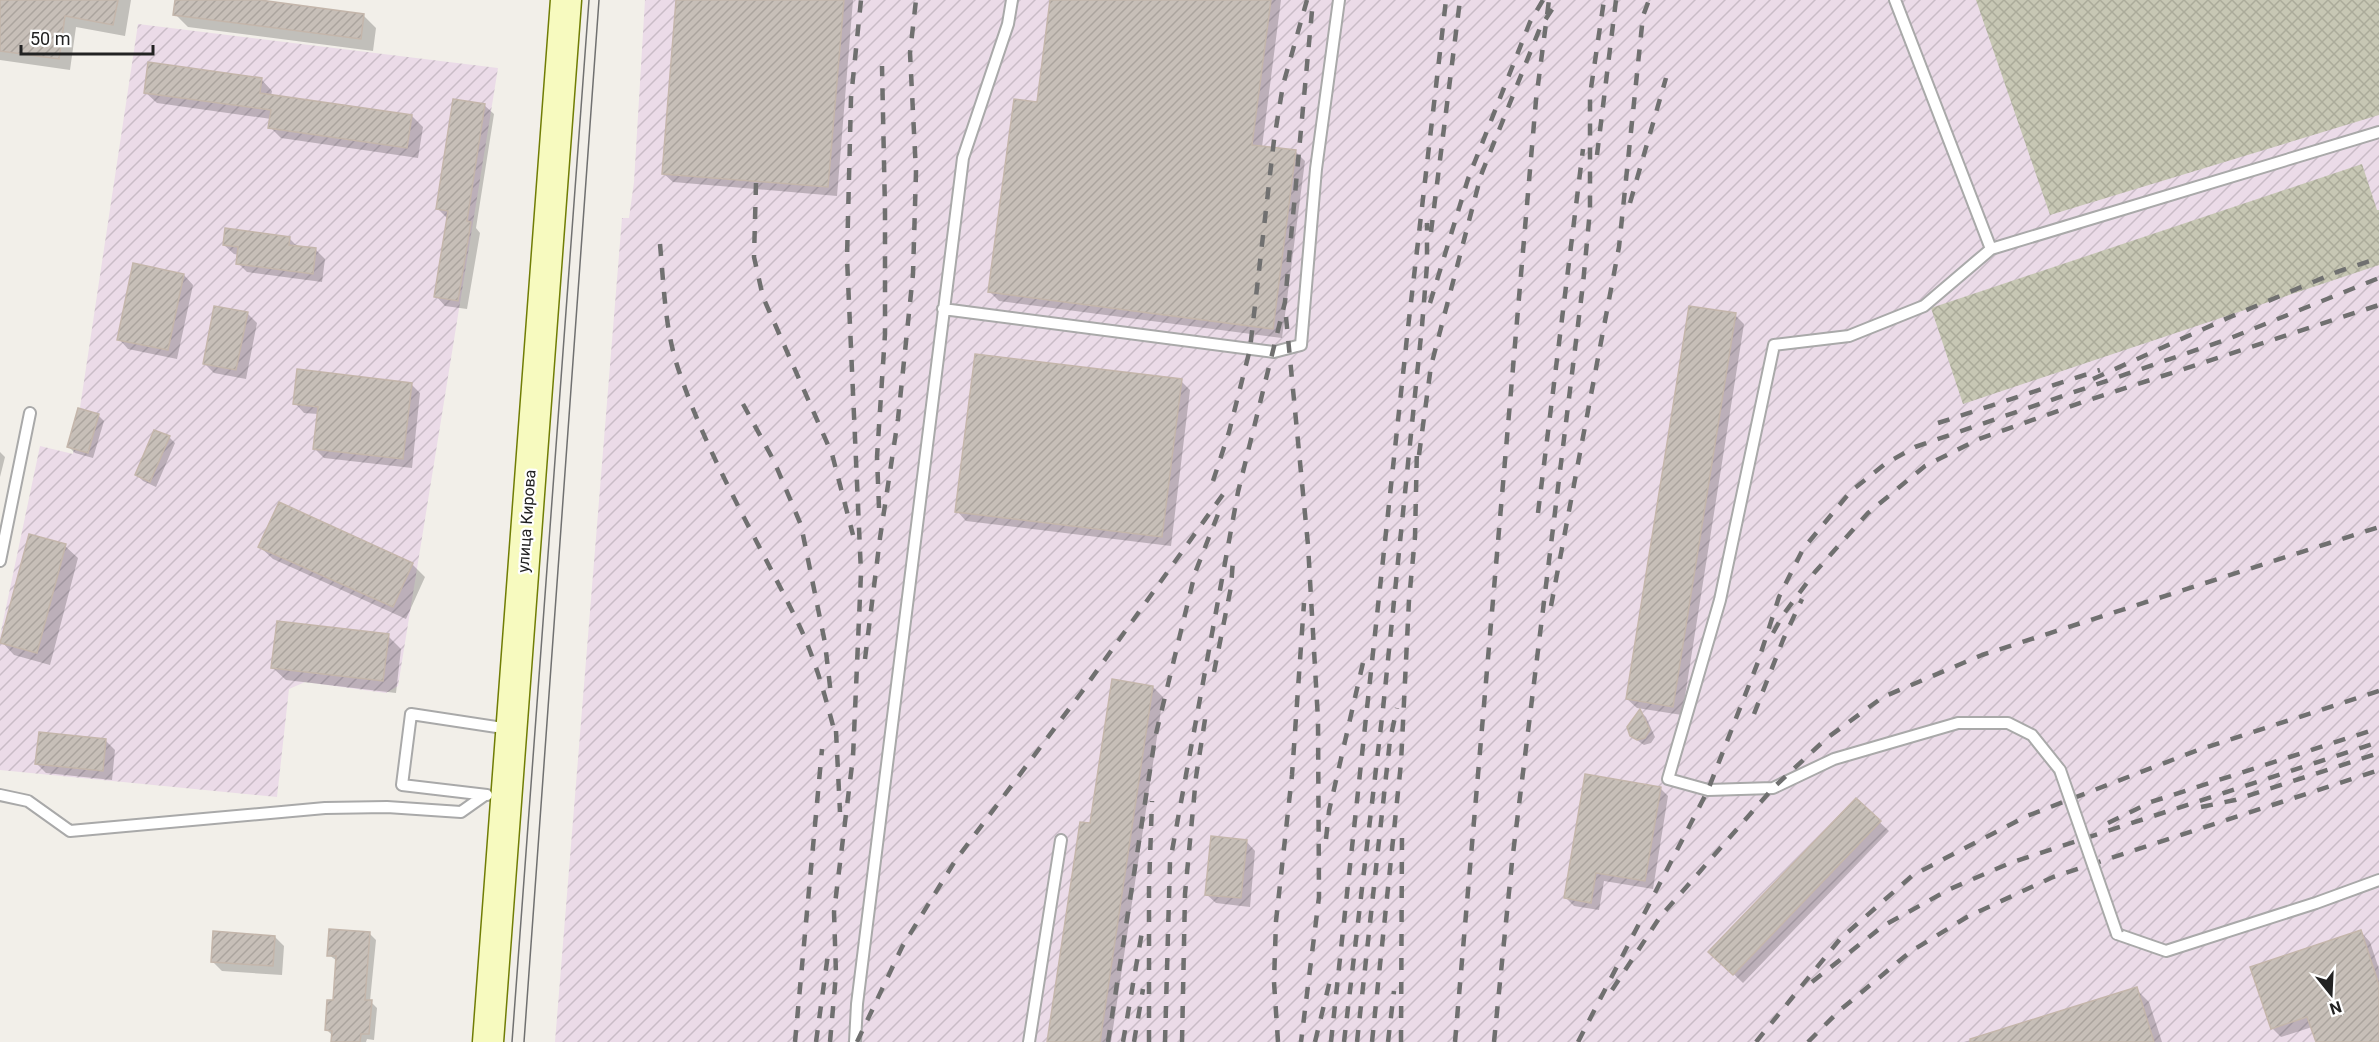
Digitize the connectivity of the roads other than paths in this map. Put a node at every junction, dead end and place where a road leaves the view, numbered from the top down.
1 (566, 0) edge
2 (1012, 0) edge
3 (1339, 0) edge
4 (1895, 0) edge
5 (2379, 132) edge
6 (1991, 249) junction
7 (944, 309) junction
8 (30, 413) dead end
9 (0, 561) edge
10 (510, 729) junction
11 (0, 795) edge
12 (495, 796) junction
13 (1061, 840) dead end
14 (2379, 880) edge
15 (488, 1042) edge
16 (855, 1042) edge
17 (1029, 1042) edge

1 - 10 main road, улица Кирова
2 - 7 lane
3 - 7 lane
4 - 6 lane
5 - 6 lane
6 - 14 lane, bridge
7 - 16 lane
8 - 9 lane
10 - 12 main road, улица Кирова
10 - 12 lane
11 - 12 lane
12 - 15 main road, улица Кирова
13 - 17 lane

